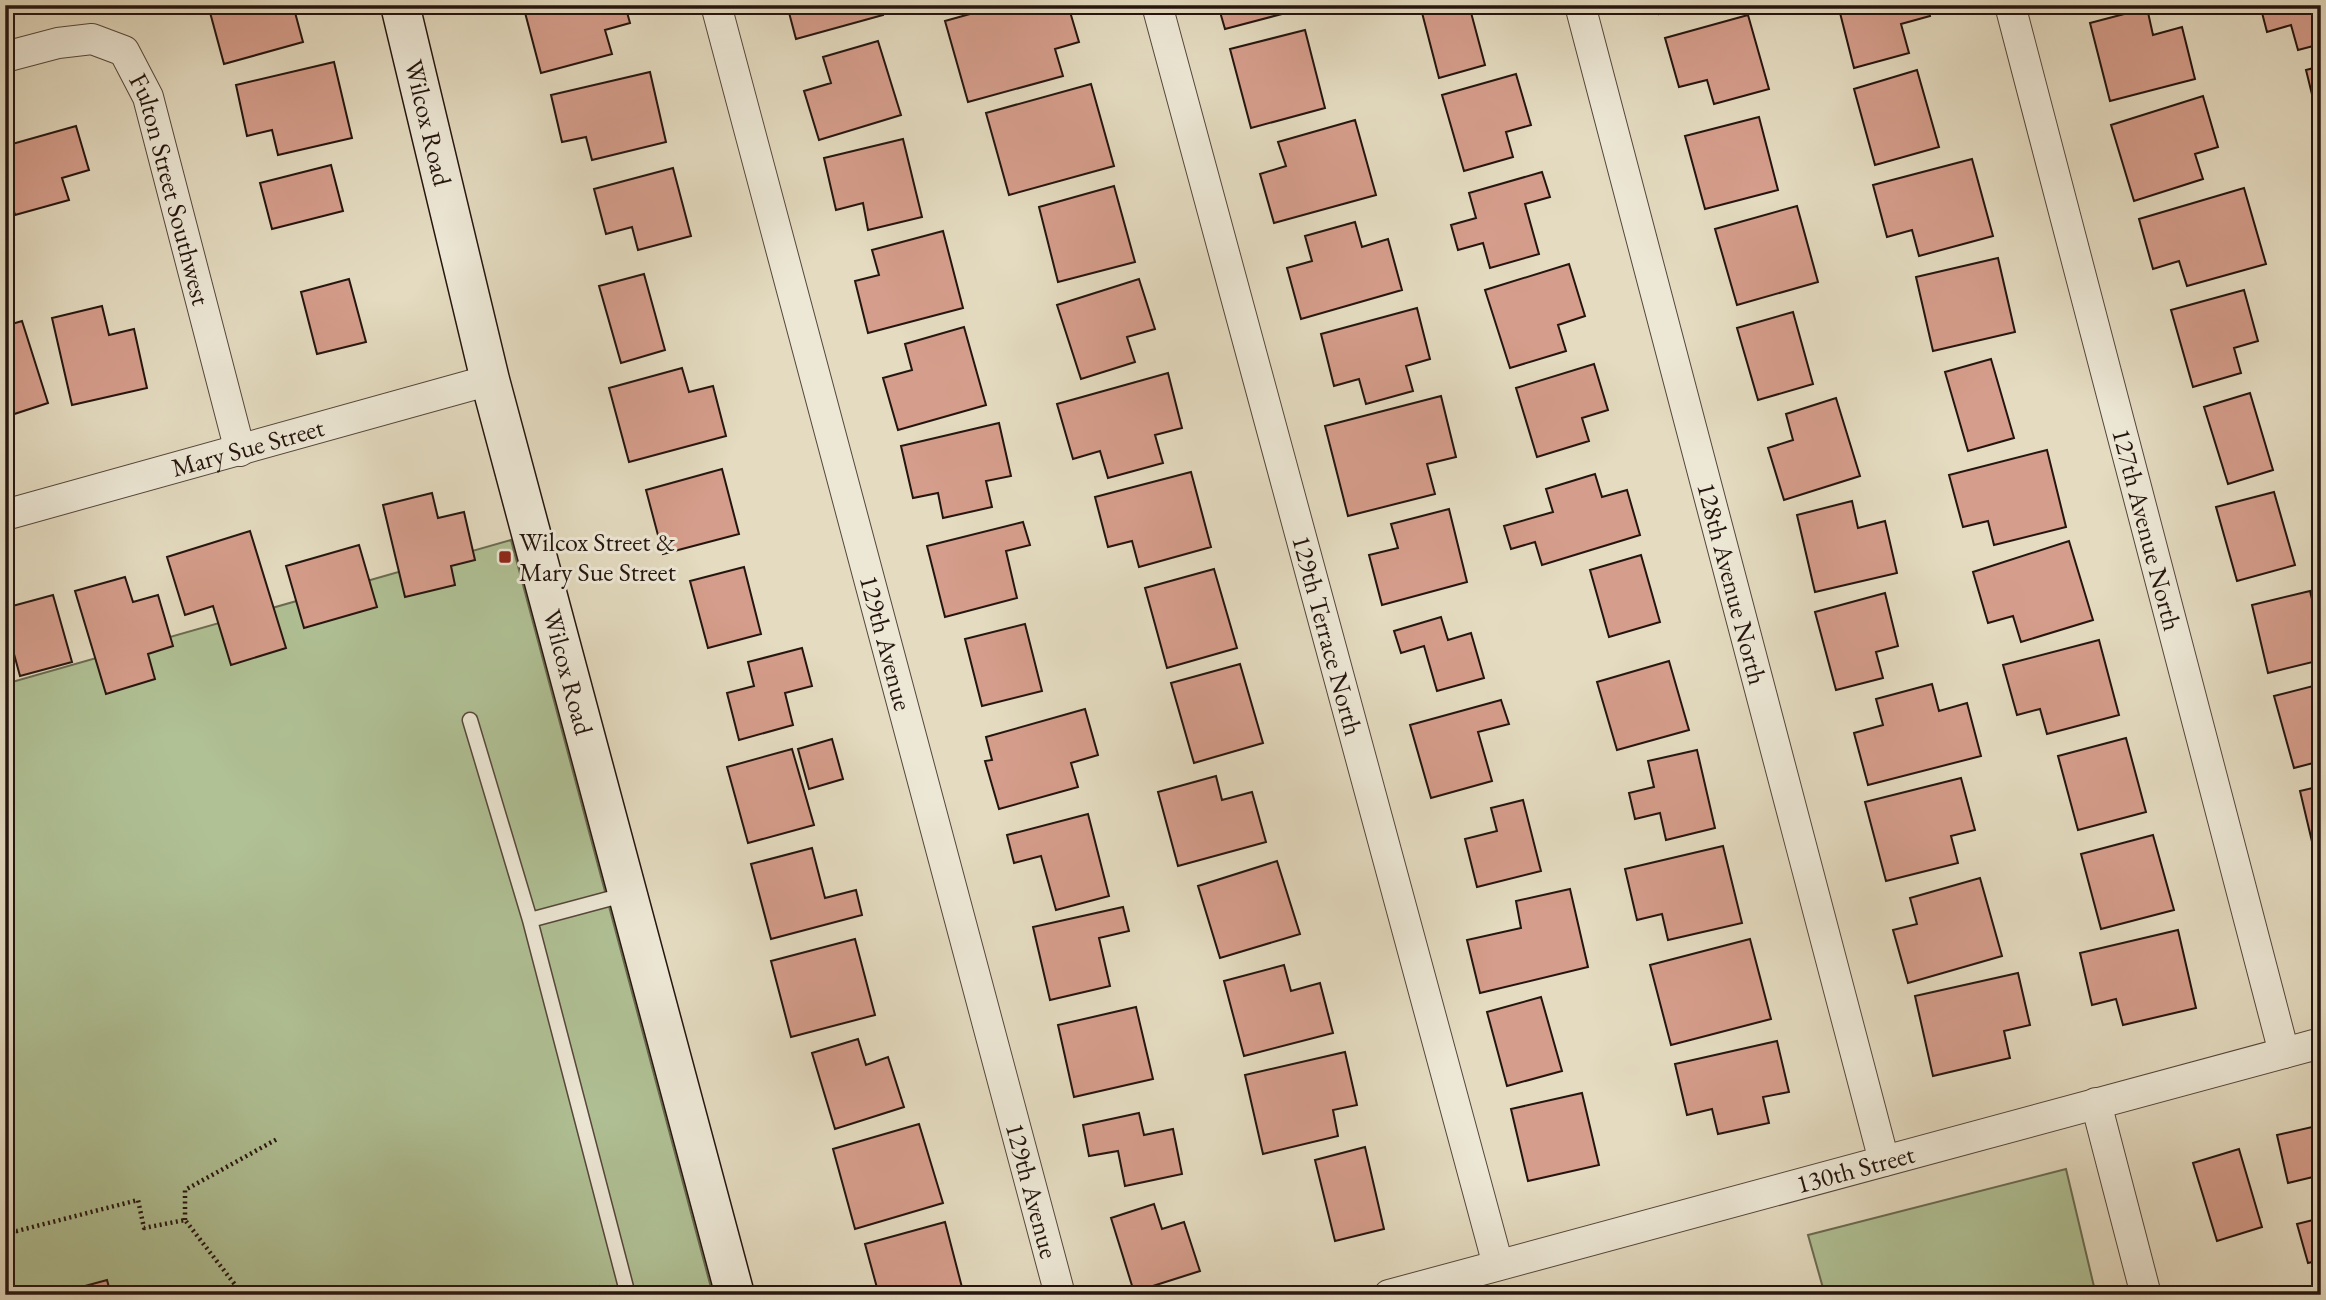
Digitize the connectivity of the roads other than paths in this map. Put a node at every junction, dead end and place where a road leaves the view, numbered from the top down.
1 (400, 5) edge
2 (716, 5) edge
3 (1157, 5) edge
4 (1580, 5) edge
5 (2010, 5) edge
6 (5, 57) edge
7 (490, 380) junction
8 (240, 450) junction
9 (5, 515) edge
10 (470, 720) dead end
11 (628, 894) junction
12 (530, 920) junction
13 (2321, 1043) edge
14 (2284, 1053) junction
15 (2096, 1103) junction
16 (1884, 1161) junction
17 (1498, 1265) junction
18 (1058, 1287) edge
19 (628, 1295) edge
20 (734, 1295) edge
21 (1389, 1295) edge
22 (2146, 1295) edge

1 - 7 street, Wilcox Road
2 - 18 street, 129th Avenue
3 - 17 street, 129th Terrace North
4 - 16 street, 128th Avenue North
5 - 14 street, 127th Avenue North
6 - 8 street, Fulton Street Southwest
7 - 8 street, Mary Sue Street
7 - 11 street, Wilcox Road
8 - 9 street, Mary Sue Street
10 - 12 lane
11 - 12 lane
11 - 20 street, Wilcox Road
12 - 19 lane
13 - 14 street, 130th Street
14 - 15 street, 130th Street
15 - 16 street, 130th Street
15 - 22 street
16 - 17 street, 130th Street
17 - 21 street, 130th Street

